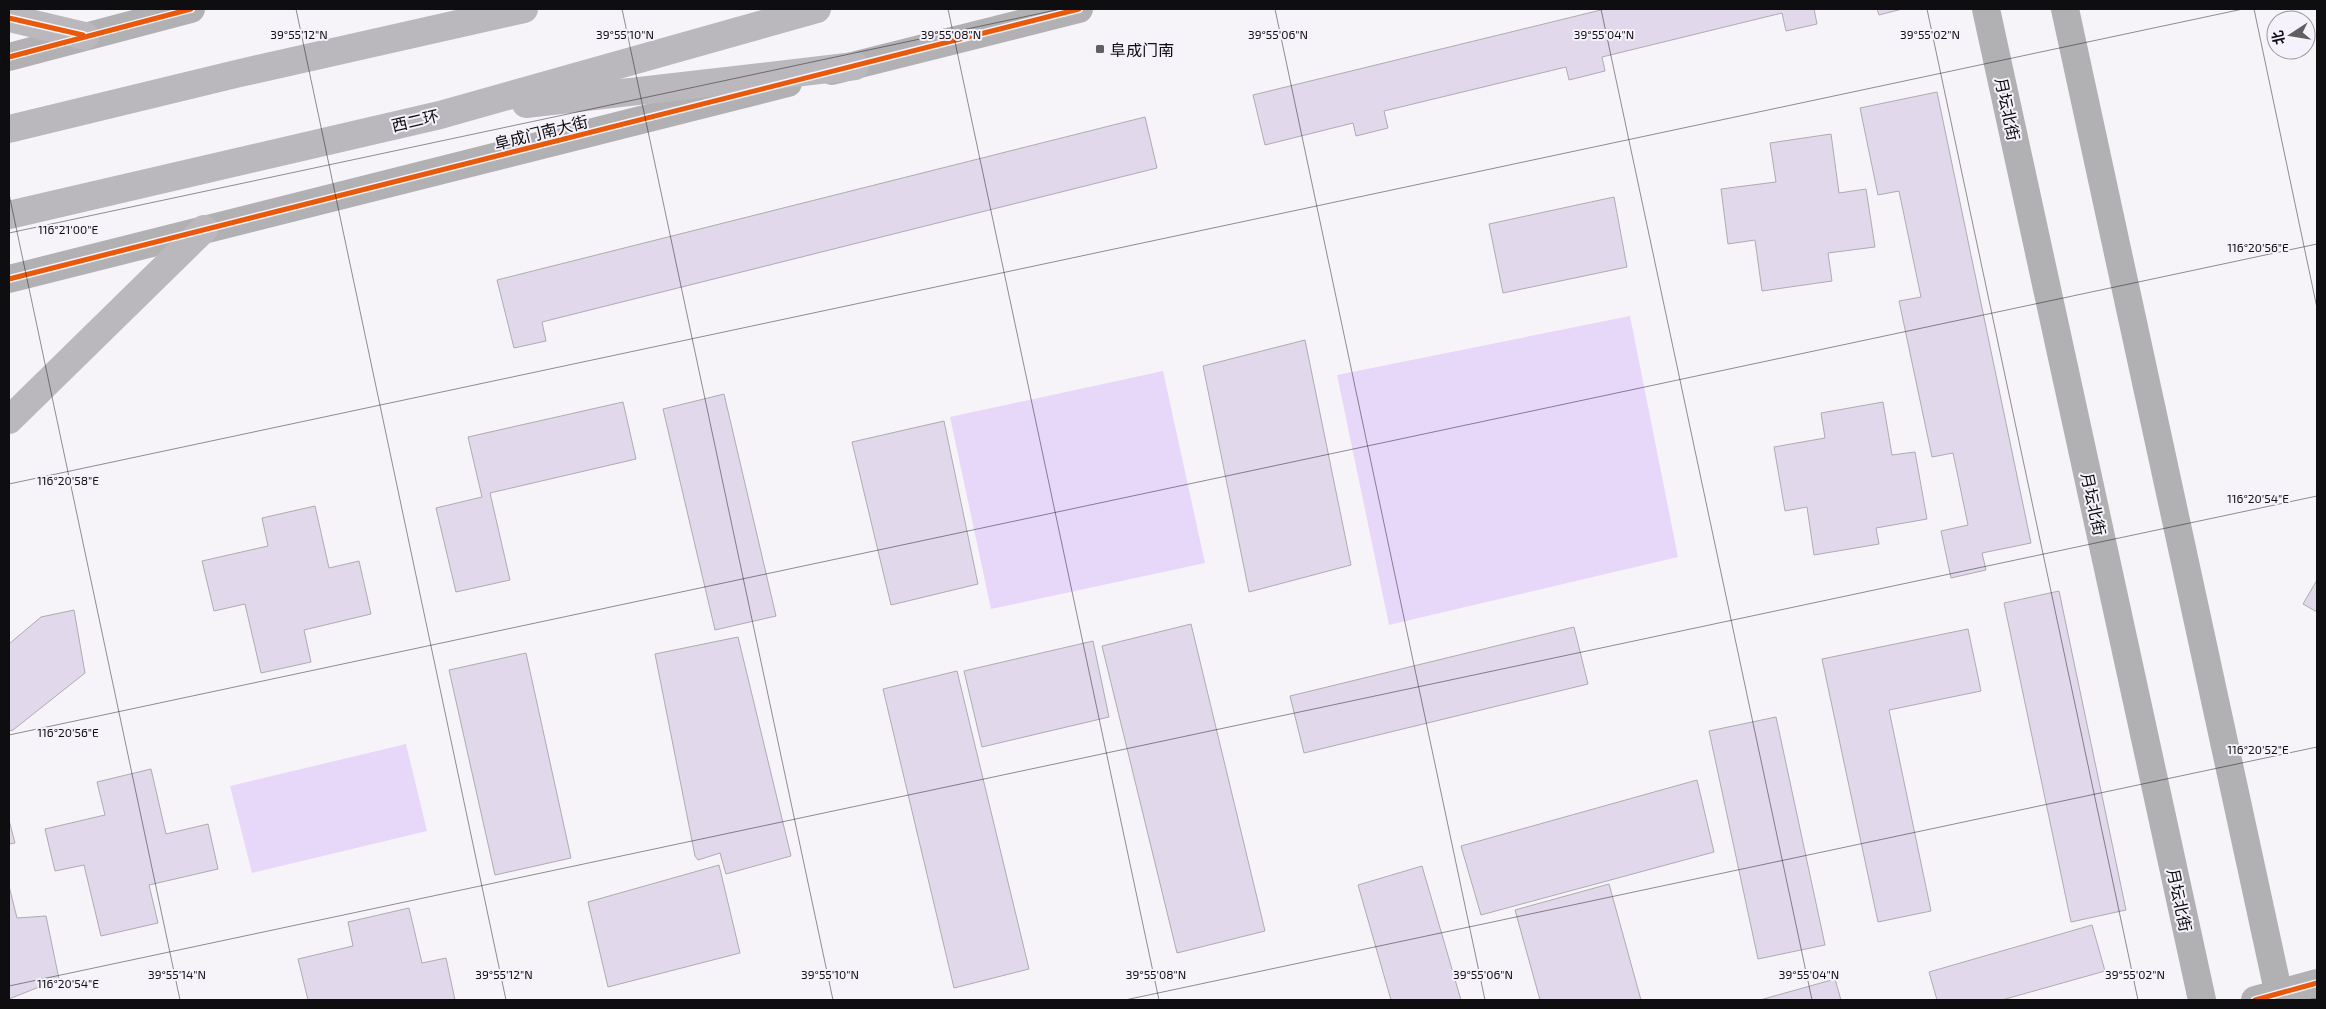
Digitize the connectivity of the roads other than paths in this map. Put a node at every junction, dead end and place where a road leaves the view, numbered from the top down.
1 (191, 9) edge
2 (524, 9) edge
3 (817, 9) edge
4 (1079, 9) edge
5 (1986, 9) edge
6 (2065, 9) edge
7 (503, 12) edge
8 (9, 18) edge
9 (85, 36) junction
10 (9, 57) edge
11 (855, 66) junction
12 (440, 114) junction
13 (9, 128) edge
14 (9, 215) edge
15 (204, 229) junction
16 (9, 278) edge
17 (9, 420) edge
18 (2317, 983) edge
19 (2271, 998) edge
20 (2202, 1000) edge

1 - 9 main road
2 - 7 highway
3 - 12 highway, 西二环
4 - 11 main road, 阜成门南大街
5 - 20 main road, 月坛北街
6 - 19 main road
7 - 13 highway
8 - 9 highway
9 - 10 main road
11 - 12 highway
11 - 15 main road, 阜成门南大街
12 - 14 highway, 西二环
15 - 16 main road, 阜成门南大街
15 - 17 highway
18 - 19 main road

